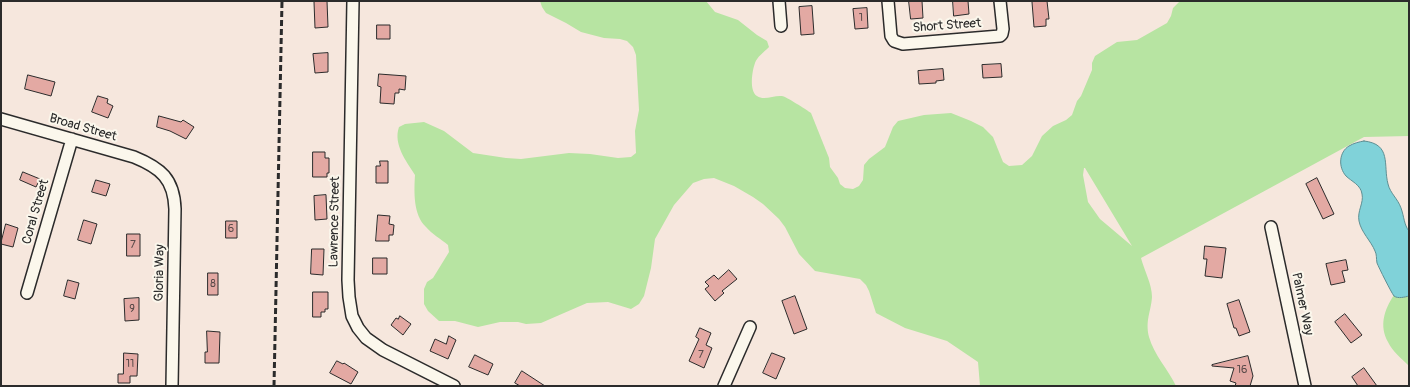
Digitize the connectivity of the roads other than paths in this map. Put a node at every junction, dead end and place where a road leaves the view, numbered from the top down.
1 (353, 1) edge
2 (778, 1) edge
3 (888, 1) edge
4 (1000, 1) edge
5 (781, 26) dead end
6 (1, 119) edge
7 (72, 139) junction
8 (155, 167) joint
9 (1272, 227) dead end
10 (27, 293) dead end
11 (750, 327) dead end
12 (172, 386) edge
13 (454, 386) edge
14 (724, 386) edge
15 (1305, 386) edge

1 - 13 street, Lawrence Street
2 - 5 street
3 - 4 street, Short Street
6 - 7 street, Broad Street
7 - 8 street, Broad Street
7 - 10 street, Coral Street
8 - 12 street, Gloria Way
9 - 15 street, Palmer Way
11 - 14 street

